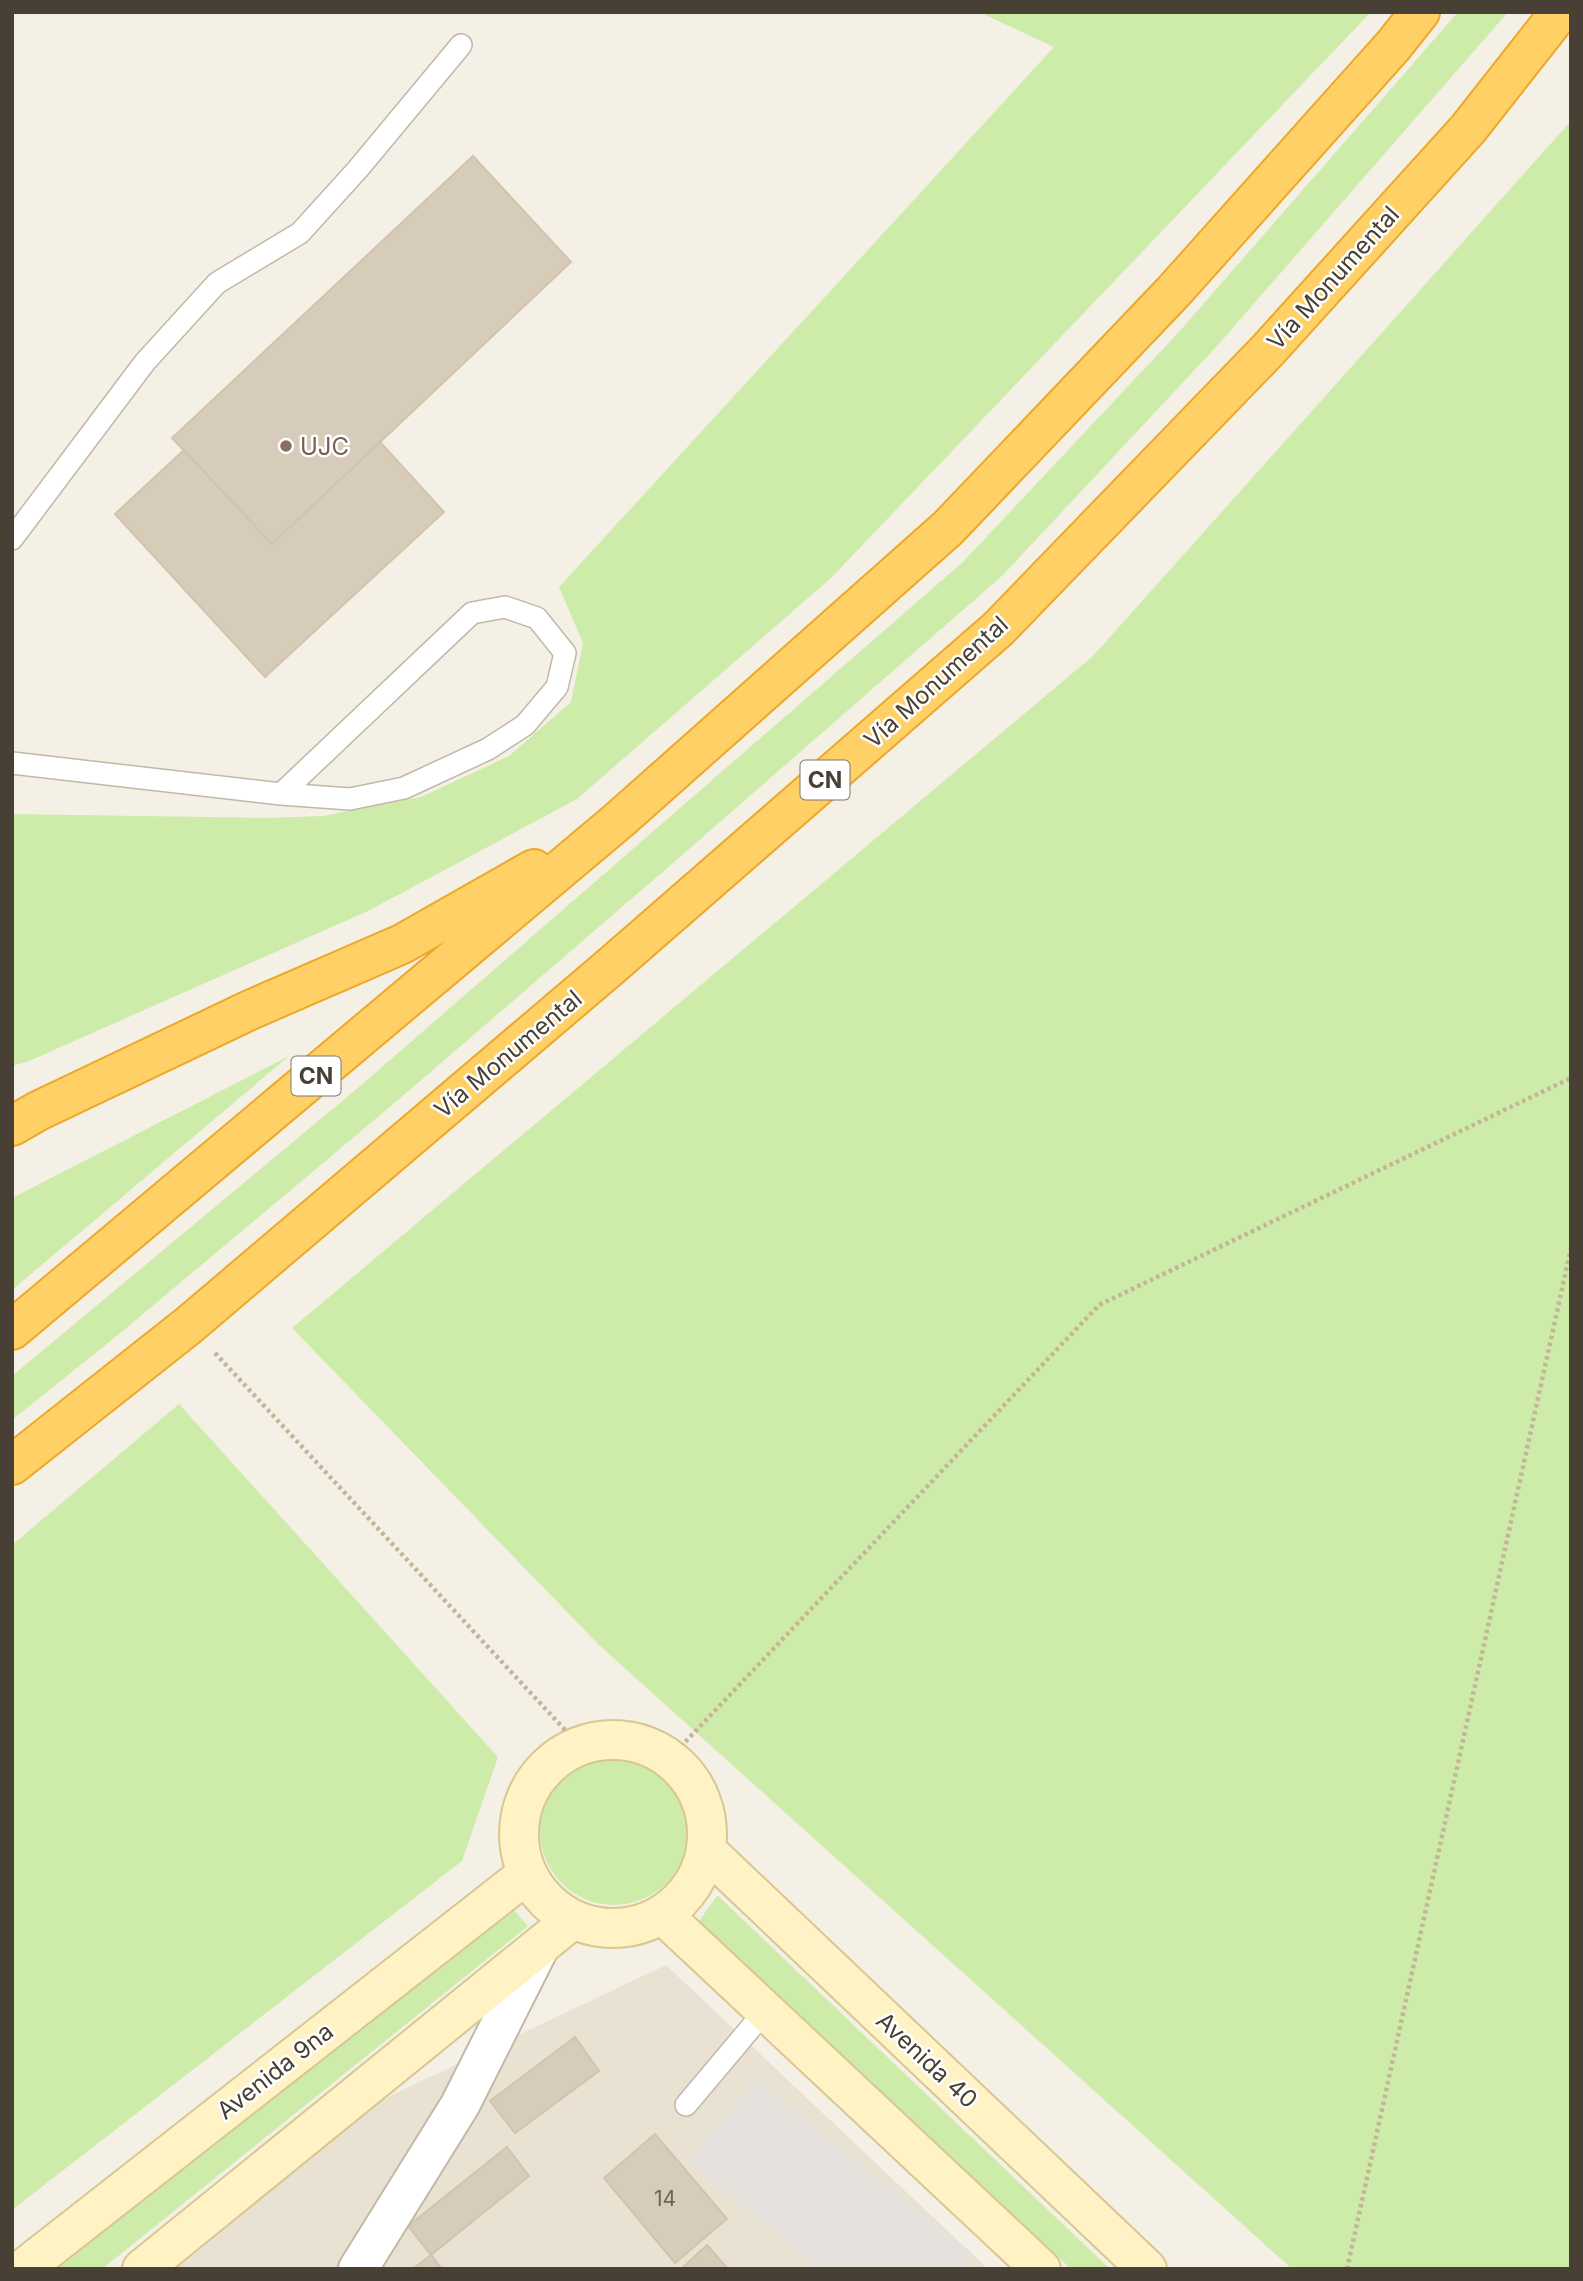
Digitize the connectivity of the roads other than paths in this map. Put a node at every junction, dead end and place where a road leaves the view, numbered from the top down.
1 (1420, 12) edge
2 (1560, 12) edge
3 (461, 45) dead end
4 (12, 539) edge
5 (12, 763) edge
6 (281, 794) junction
7 (618, 821) junction
8 (12, 1126) edge
9 (12, 1330) edge
10 (12, 1465) edge
11 (707, 1851) junction
12 (527, 1874) junction
13 (663, 1915) junction
14 (572, 1920) junction
15 (539, 1948) junction
16 (765, 2011) junction
17 (686, 2105) dead end
18 (23, 2269) edge
19 (142, 2269) edge
20 (358, 2269) edge
21 (1041, 2269) edge
22 (1147, 2269) edge

1 - 7 highway, CN
2 - 10 highway, Vía Monumental / CN
3 - 4 lane
5 - 6 lane
6 - 6 lane
7 - 8 highway
7 - 9 highway, CN
11 - 12 street
11 - 13 street
11 - 22 street, Avenida 40
12 - 14 street
12 - 18 street, Avenida 9na
13 - 14 street
13 - 16 street
14 - 15 street
15 - 19 street
15 - 20 street
16 - 17 lane
16 - 21 street

